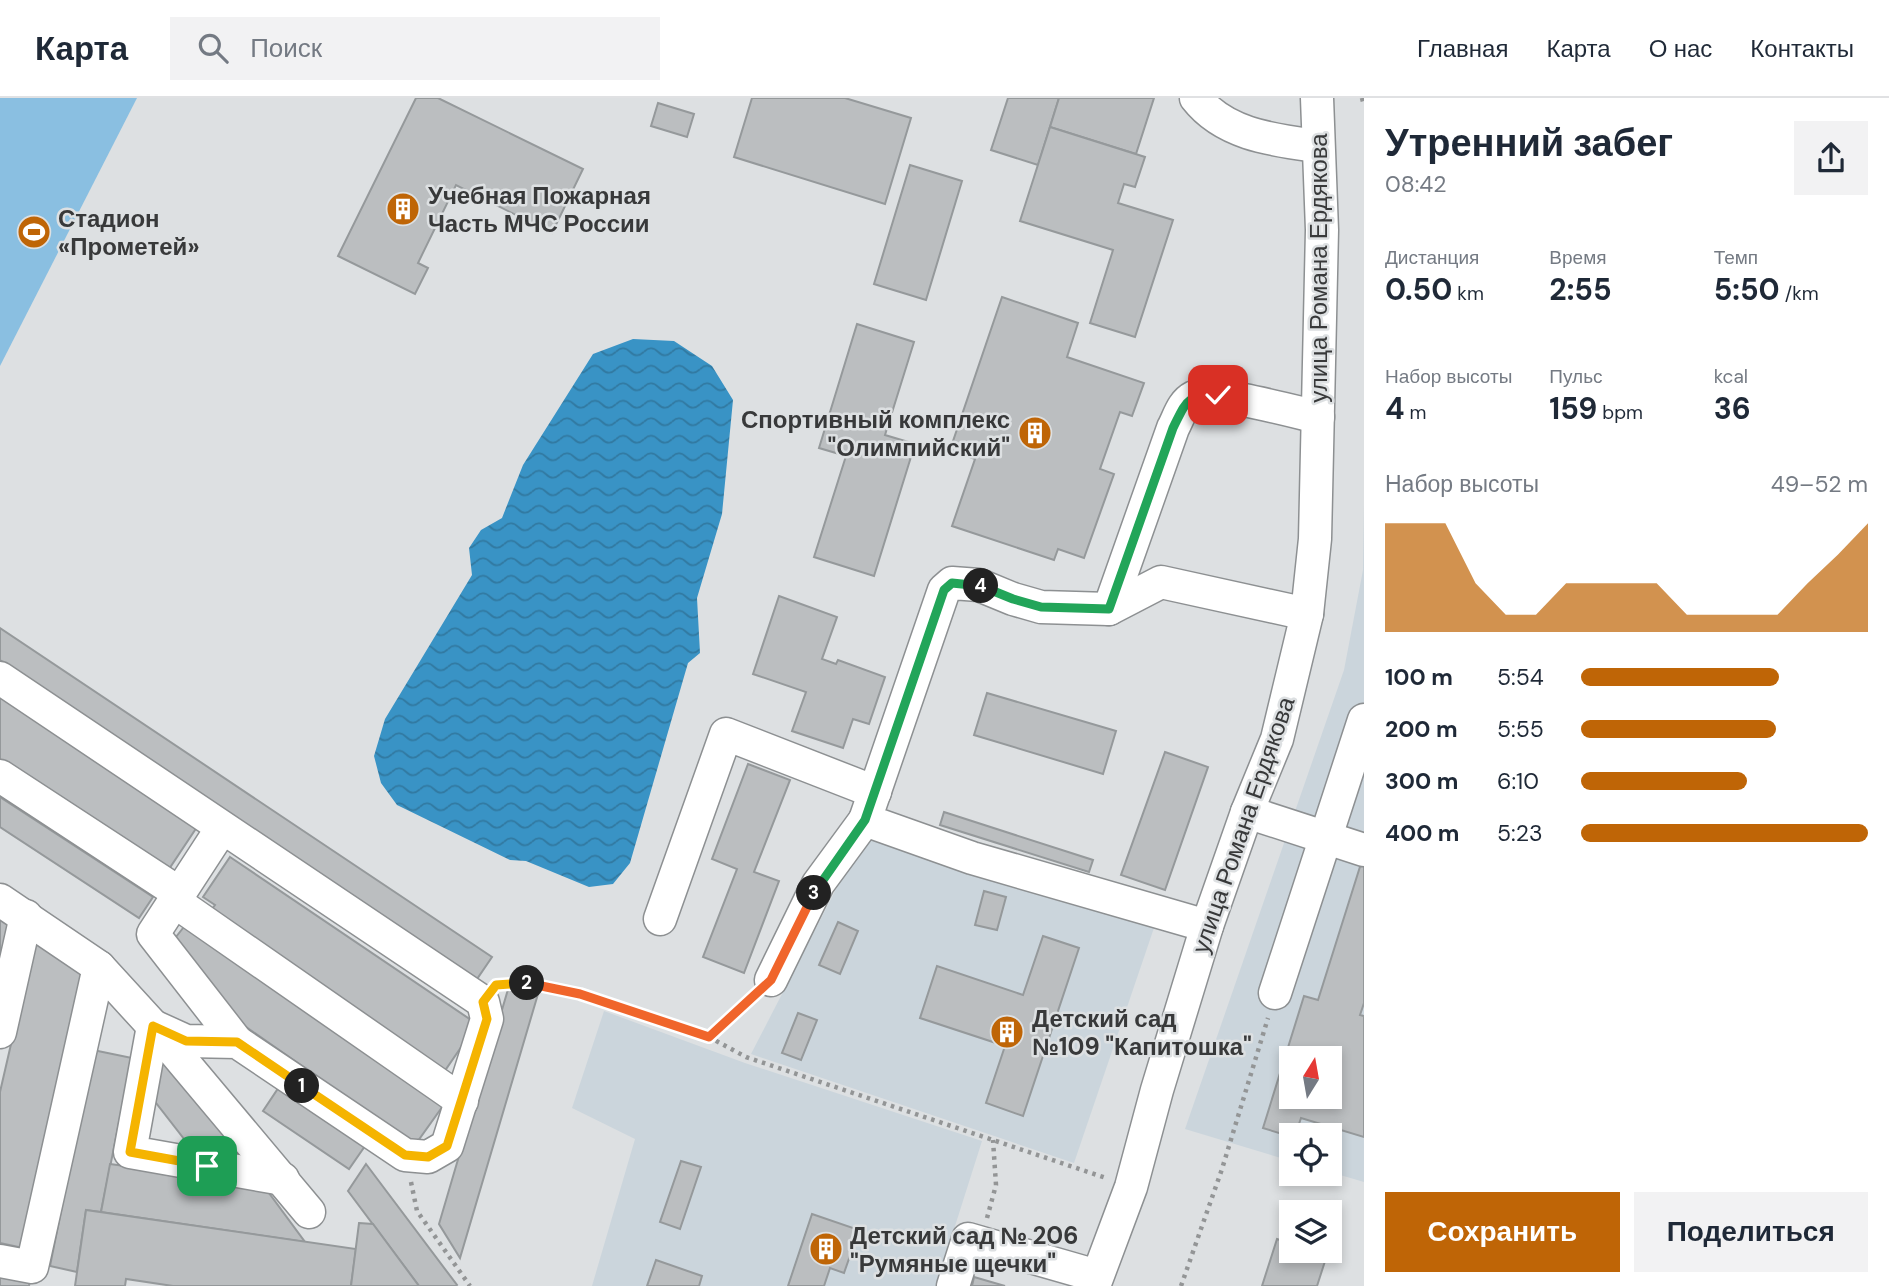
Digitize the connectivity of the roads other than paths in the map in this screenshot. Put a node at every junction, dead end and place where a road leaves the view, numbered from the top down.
1 (1196, 98) edge
2 (1317, 98) edge
3 (1317, 146) junction
4 (1318, 417) junction
5 (1109, 609) junction
6 (1307, 614) junction
7 (0, 678) edge
8 (1364, 720) edge
9 (0, 776) edge
10 (870, 806) junction
11 (1247, 812) junction
12 (222, 828) junction
13 (1326, 836) junction
14 (1364, 850) edge
15 (177, 897) junction
16 (13, 908) edge
17 (660, 919) dead end
18 (1207, 926) junction
19 (99, 967) junction
20 (771, 980) road end
21 (1275, 993) road end
22 (153, 1026) junction
23 (0, 1032) edge
24 (237, 1042) junction
25 (462, 1101) junction
26 (283, 1179) junction
27 (309, 1212) dead end
28 (0, 1261) edge
29 (1096, 1281) edge
30 (953, 1286) edge

1 - 3 street
2 - 3 street, улица Романа Ердякова
3 - 4 street, улица Романа Ердякова
4 - 5 street
4 - 6 street, улица Романа Ердякова
5 - 6 street
5 - 10 street
6 - 11 street, улица Романа Ердякова
7 - 12 street
8 - 13 street
9 - 15 street
10 - 17 street
10 - 18 street
10 - 20 street
11 - 13 street
11 - 18 street, улица Романа Ердякова
12 - 15 street
12 - 25 street
13 - 14 street
13 - 21 street
15 - 24 street
15 - 25 street
16 - 19 street
16 - 23 street
18 - 29 street, улица Романа Ердякова
19 - 22 street
19 - 28 street
22 - 24 street
22 - 26 street
22 - 26 street
24 - 25 street
26 - 27 street
29 - 30 street

